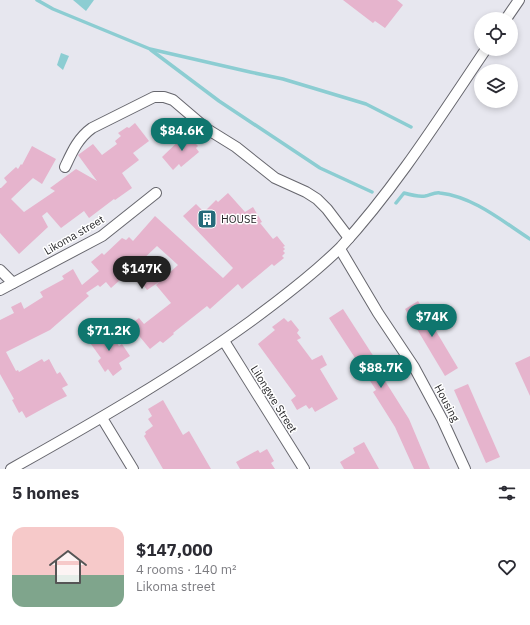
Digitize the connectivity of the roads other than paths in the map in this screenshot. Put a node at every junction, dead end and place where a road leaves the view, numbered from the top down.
1 (519, 0) edge
2 (511, 12) edge
3 (481, 56) edge
4 (64, 168) dead end
5 (156, 193) dead end
6 (349, 238) junction
7 (340, 248) junction
8 (0, 270) edge
9 (13, 283) junction
10 (0, 290) edge
11 (224, 341) junction
12 (102, 418) junction
13 (11, 469) edge
14 (133, 469) edge
15 (304, 469) edge
16 (465, 469) edge

1 - 2 street
3 - 6 street
4 - 6 street
5 - 9 street, Likoma street
6 - 7 street
7 - 11 street
7 - 16 street, Housing
8 - 9 street
9 - 10 street, Likoma street
11 - 12 street
11 - 15 street, Lilongwe Street
12 - 13 street
12 - 14 street

